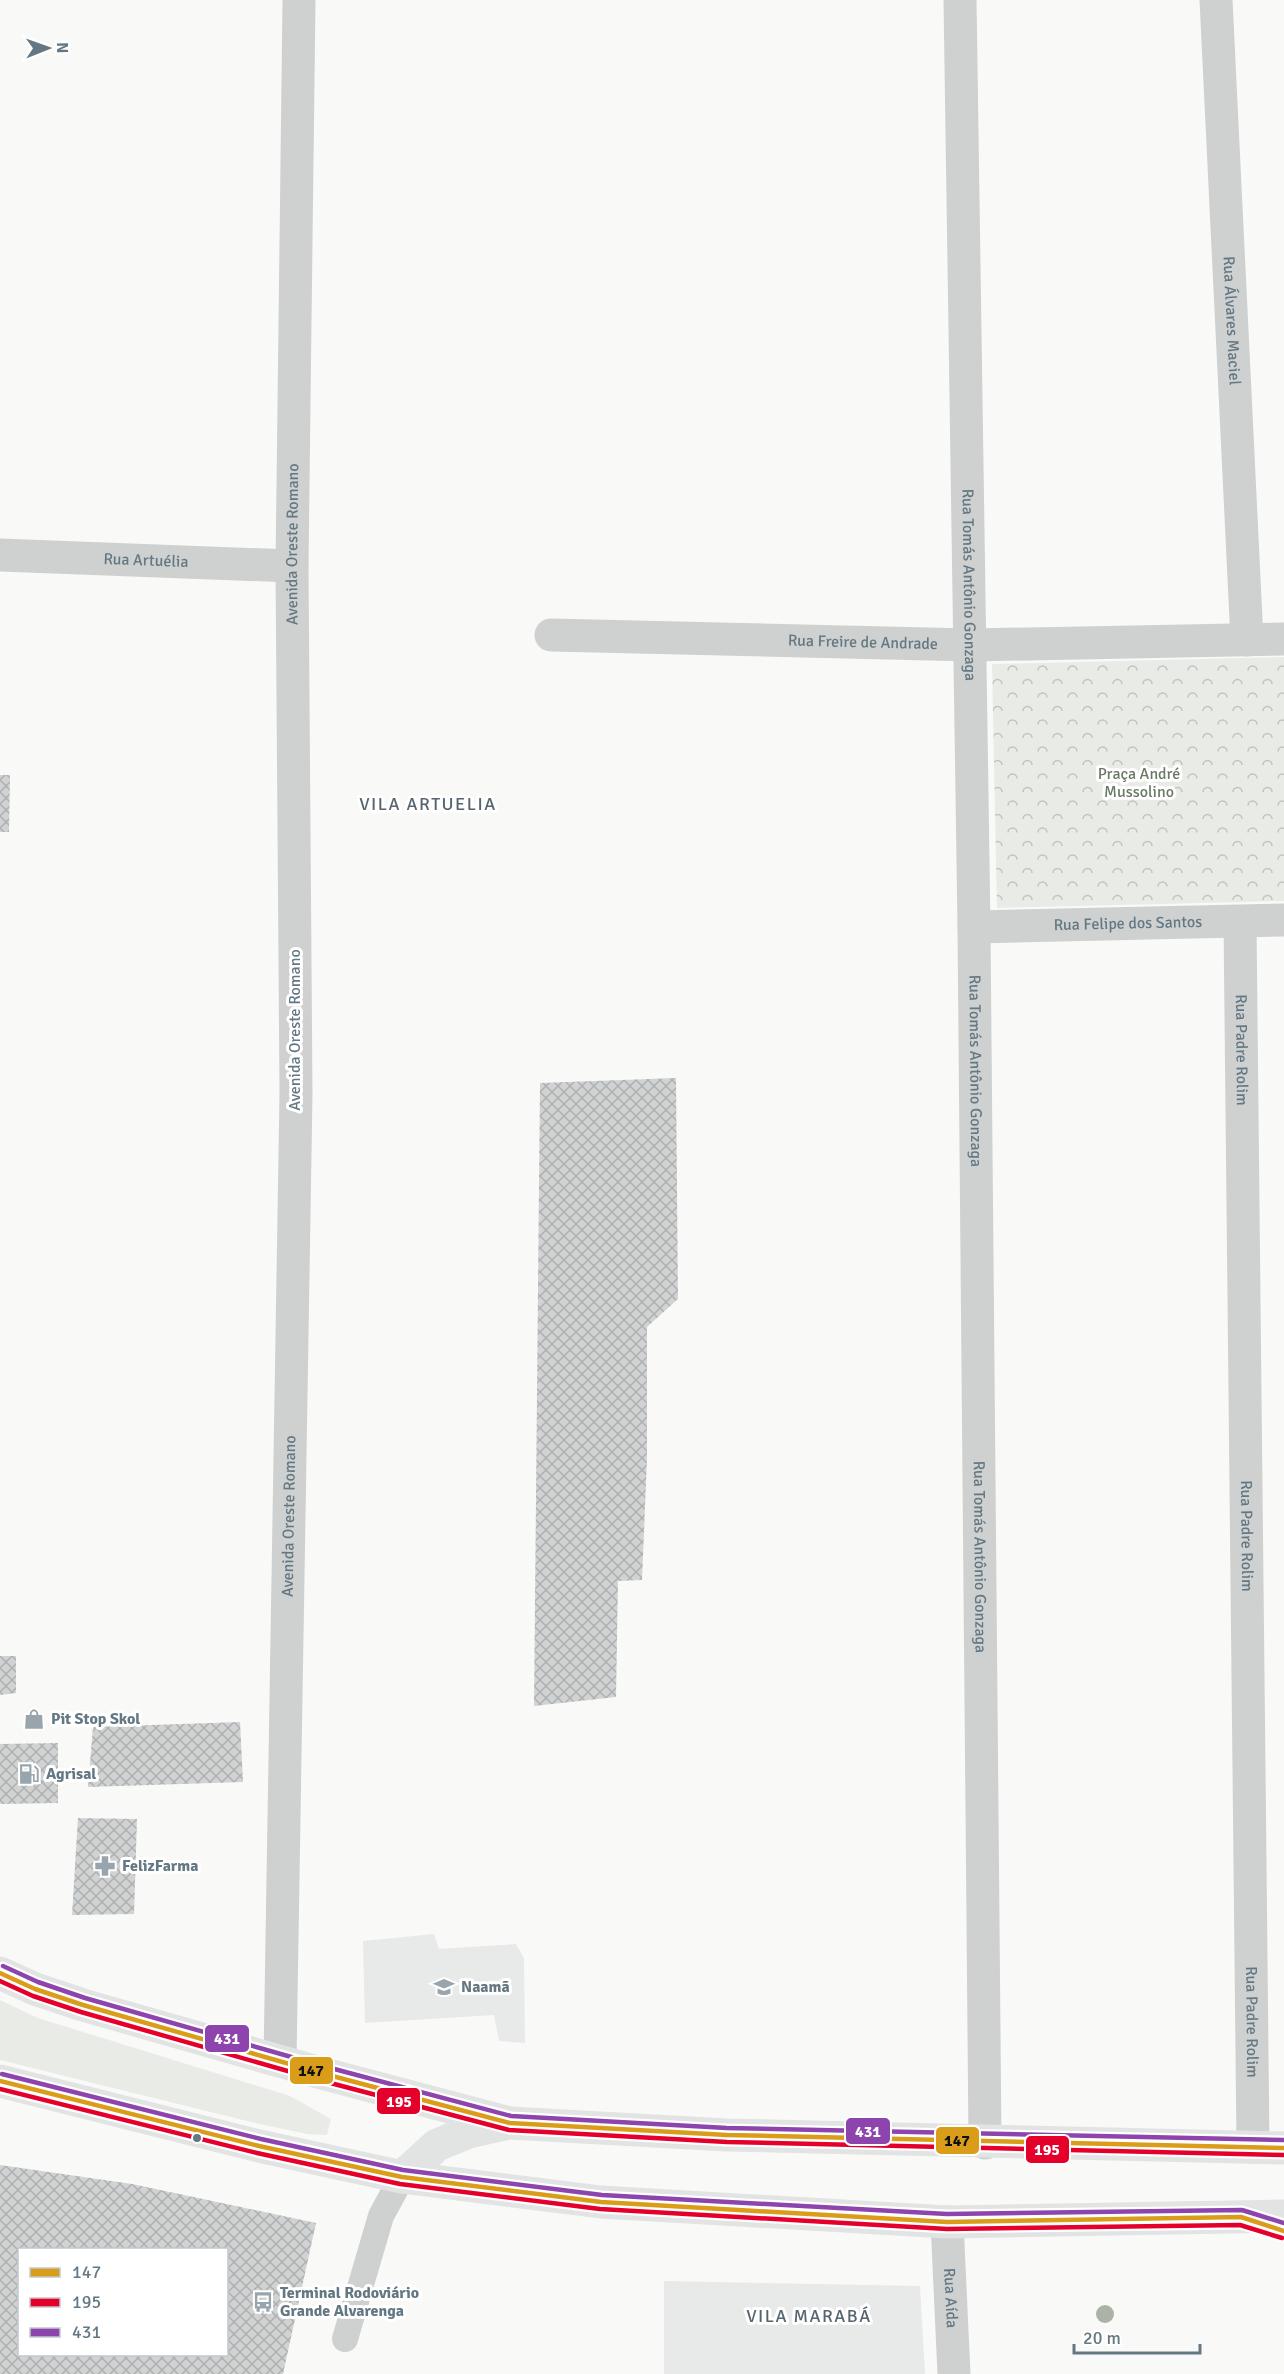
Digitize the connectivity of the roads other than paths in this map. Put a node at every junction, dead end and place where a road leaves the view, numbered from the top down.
1 (298, 0) edge
2 (960, 0) edge
3 (1216, 0) edge
4 (0, 555) edge
5 (291, 566) junction
6 (551, 635) dead end
7 (1284, 639) edge
8 (1247, 640) junction
9 (971, 645) junction
10 (1284, 920) edge
11 (1240, 922) junction
12 (974, 927) junction
13 (0, 1973) edge
14 (280, 2060) junction
15 (0, 2081) edge
16 (510, 2123) junction
17 (985, 2143) junction
18 (1268, 2147) edge
19 (402, 2177) junction
20 (1284, 2216) edge
21 (1241, 2217) junction
22 (947, 2222) junction
23 (1284, 2231) edge
24 (345, 2339) dead end
25 (954, 2374) edge

1 - 5 street, Avenida Oreste Romano
2 - 9 street, Rua Tomás Antônio Gonzaga
3 - 8 street, Rua Álvares Maciel
4 - 5 street, Rua Artuélia
5 - 14 street, Avenida Oreste Romano
6 - 9 street, Rua Freire de Andrade
7 - 8 street, Rua Freire de Andrade
8 - 9 street, Rua Freire de Andrade
9 - 12 street, Rua Tomás Antônio Gonzaga
10 - 11 street, Rua Felipe dos Santos
11 - 12 street, Rua Felipe dos Santos
11 - 18 street, Rua Padre Rolim
12 - 17 street, Rua Tomás Antônio Gonzaga
13 - 14 main road
14 - 16 main road
15 - 19 main road
16 - 17 main road
16 - 19 main road
17 - 18 main road
19 - 22 main road
19 - 24 lane
20 - 21 main road
21 - 22 main road
21 - 23 lane
22 - 25 street, Rua Aída

